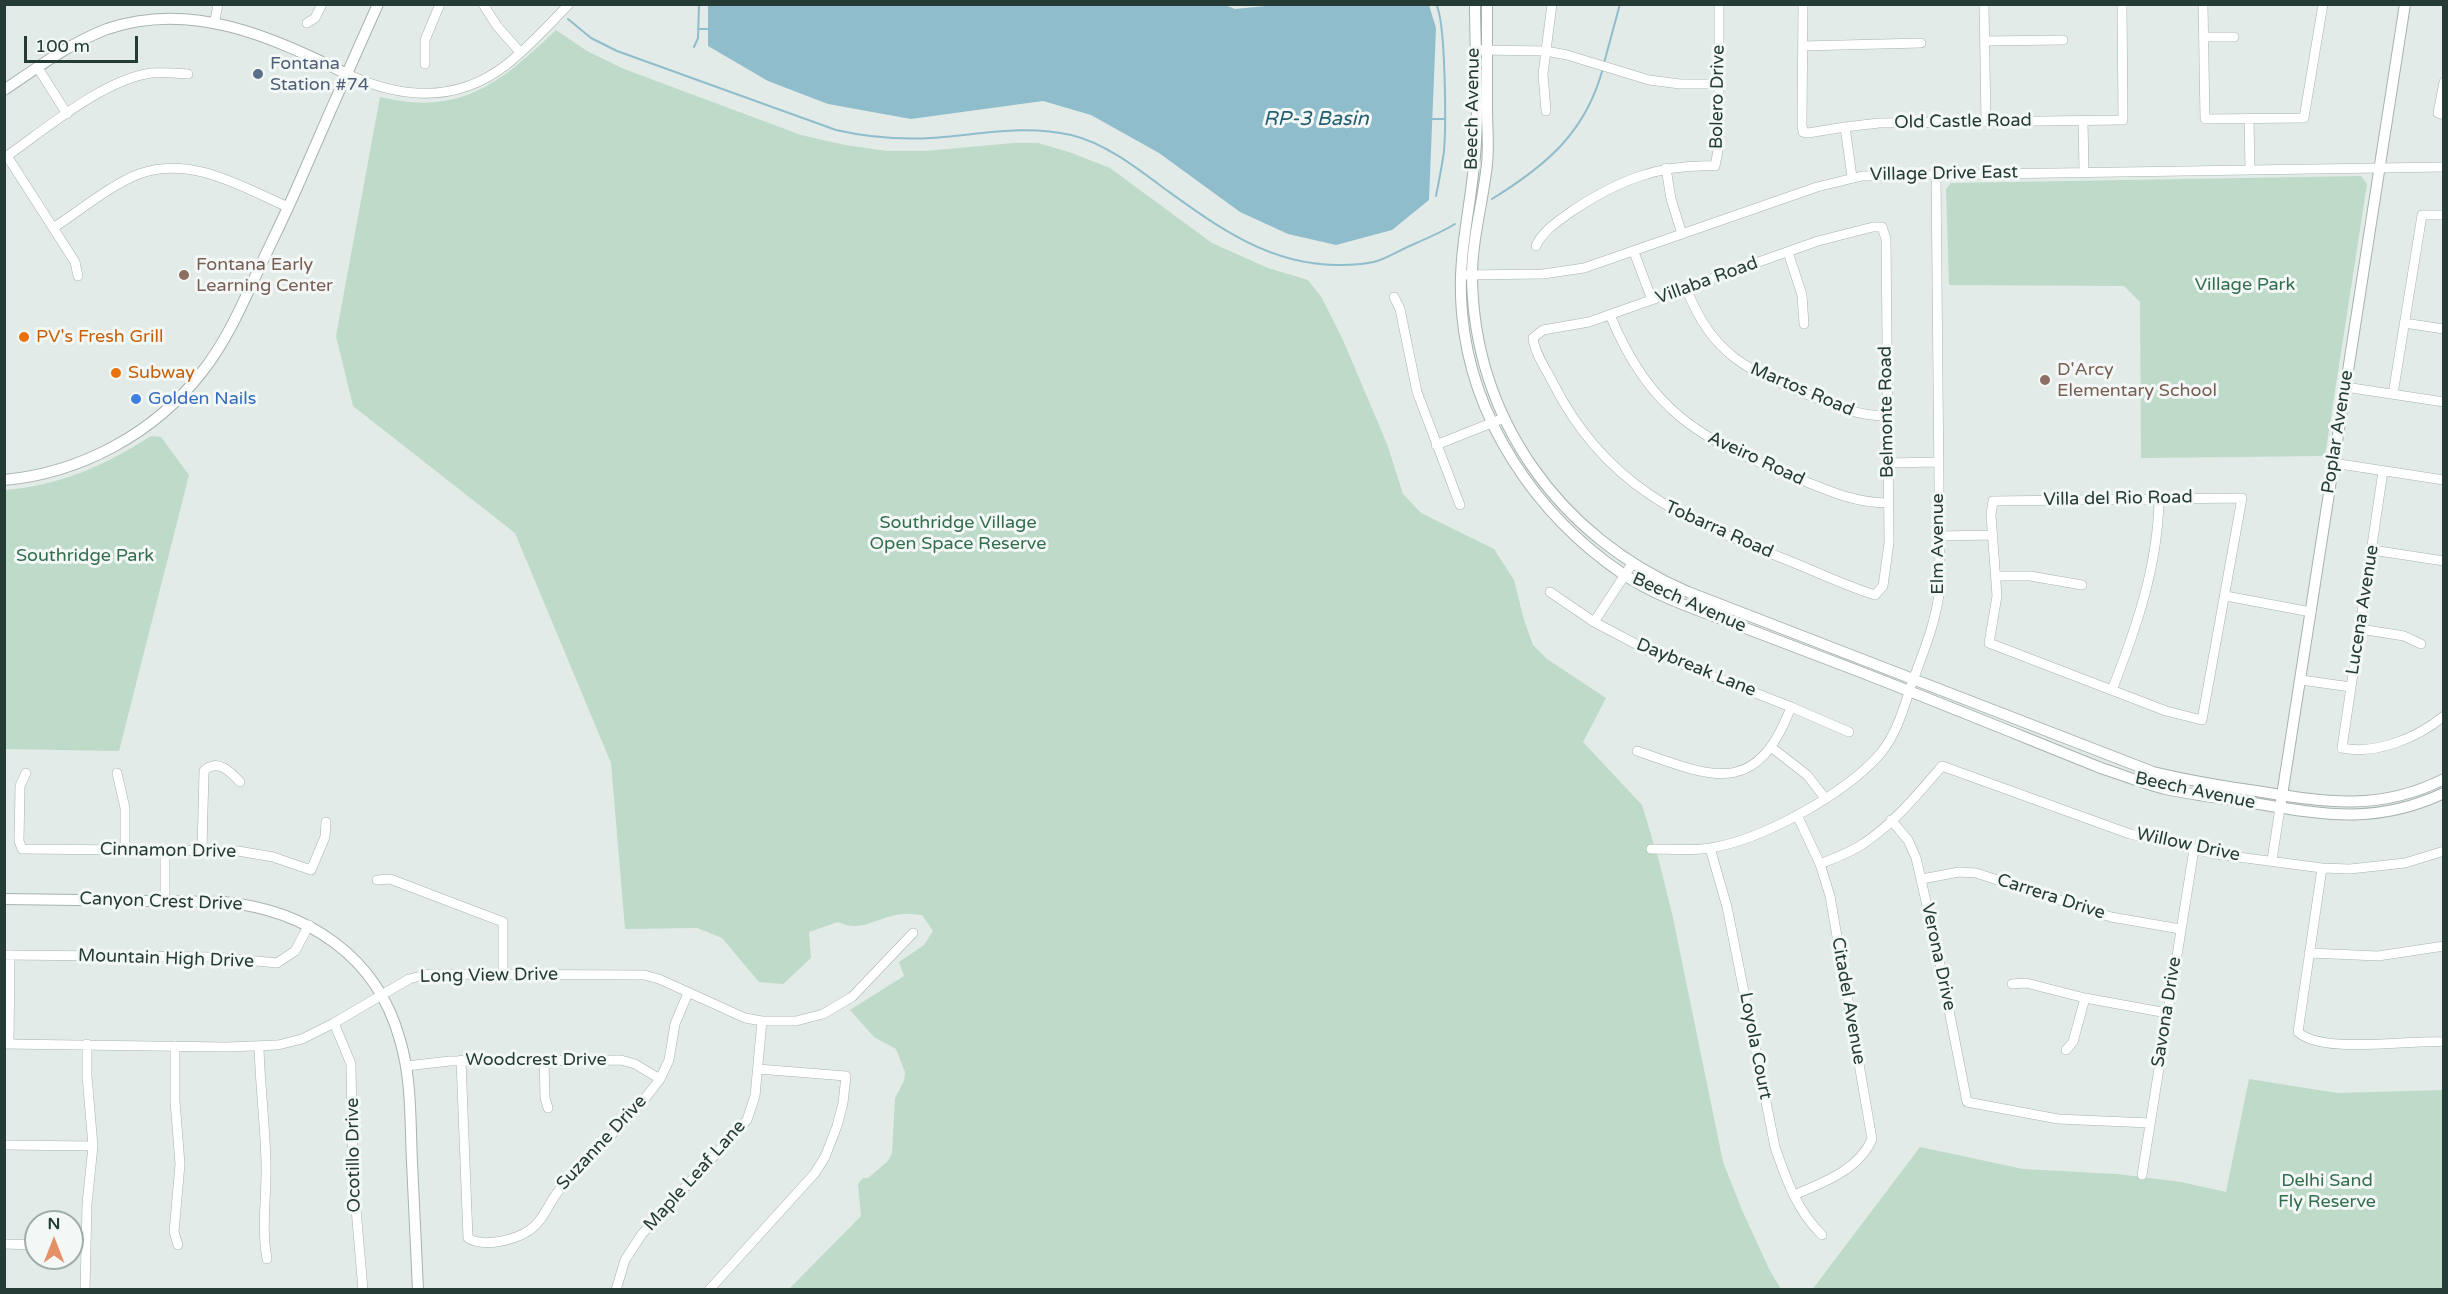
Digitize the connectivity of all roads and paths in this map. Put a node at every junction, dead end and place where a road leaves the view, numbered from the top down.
1 (218, 4) edge
2 (322, 4) edge
3 (378, 4) edge
4 (440, 4) edge
5 (483, 4) edge
6 (1475, 4) edge
7 (1487, 4) edge
8 (1552, 4) edge
9 (1719, 4) edge
10 (1803, 4) edge
11 (1984, 4) edge
12 (2122, 4) edge
13 (2204, 4) edge
14 (2323, 4) edge
15 (2405, 4) edge
16 (567, 6) edge
17 (215, 20) junction
18 (308, 23) dead end
19 (2204, 37) junction
20 (2234, 37) dead end
21 (2063, 40) dead end
22 (1985, 41) junction
23 (1921, 44) dead end
24 (1803, 46) junction
25 (1475, 50) junction
26 (1487, 50) junction
27 (1546, 51) junction
28 (520, 52) junction
29 (425, 64) dead end
30 (38, 68) junction
31 (188, 74) dead end
32 (346, 74) junction
33 (2444, 82) edge
34 (1719, 84) junction
35 (4, 90) edge
36 (1546, 111) dead end
37 (67, 114) junction
38 (2441, 114) edge
39 (2250, 118) junction
40 (2084, 121) junction
41 (1986, 122) junction
42 (1845, 127) junction
43 (2444, 167) edge
44 (1666, 168) junction
45 (2380, 168) junction
46 (2250, 170) junction
47 (2084, 172) junction
48 (1936, 174) junction
49 (1852, 177) junction
50 (288, 207) junction
51 (2444, 215) edge
52 (1882, 227) joint
53 (53, 228) junction
54 (1682, 234) junction
55 (1536, 246) dead end
56 (1634, 252) junction
57 (1788, 252) junction
58 (1460, 275) junction
59 (1472, 275) junction
60 (78, 276) dead end
61 (1686, 288) junction
62 (1394, 297) dead end
63 (1652, 300) junction
64 (1611, 315) junction
65 (2404, 323) junction
66 (1804, 324) dead end
67 (2444, 329) edge
68 (1533, 338) joint
69 (2345, 387) junction
70 (2392, 394) junction
71 (2444, 402) edge
72 (1887, 416) junction
73 (1504, 418) junction
74 (1492, 422) junction
75 (1436, 445) junction
76 (1938, 462) junction
77 (1888, 463) junction
78 (2333, 463) junction
79 (2383, 471) junction
80 (4, 480) edge
81 (2444, 480) edge
82 (2159, 499) junction
83 (1888, 503) junction
84 (1460, 505) dead end
85 (1993, 535) junction
86 (1939, 536) junction
87 (2372, 550) junction
88 (2444, 561) edge
89 (1632, 564) junction
90 (1624, 575) junction
91 (1996, 576) junction
92 (2082, 585) dead end
93 (1550, 592) dead end
94 (1875, 595) joint
95 (2226, 596) junction
96 (2311, 612) junction
97 (1594, 622) junction
98 (2360, 629) junction
99 (2421, 644) dead end
100 (1914, 680) junction
101 (2301, 680) junction
102 (2351, 687) junction
103 (2112, 690) junction
104 (1910, 692) junction
105 (1791, 707) junction
106 (2444, 716) edge
107 (1849, 732) dead end
108 (1772, 747) junction
109 (1637, 751) dead end
110 (26, 773) dead end
111 (117, 773) dead end
112 (2444, 778) edge
113 (240, 782) dead end
114 (2444, 793) edge
115 (2282, 795) junction
116 (1825, 798) junction
117 (2280, 808) junction
118 (1797, 815) junction
119 (1891, 820) junction
120 (326, 822) dead end
121 (1710, 848) junction
122 (1650, 849) dead end
123 (2194, 849) junction
124 (125, 850) junction
125 (165, 850) junction
126 (202, 850) junction
127 (2444, 851) edge
128 (2272, 860) junction
129 (1820, 864) junction
130 (2322, 868) junction
131 (1922, 879) junction
132 (377, 880) dead end
133 (4, 899) edge
134 (165, 901) junction
135 (309, 926) junction
136 (2180, 929) junction
137 (913, 933) dead end
138 (2444, 946) edge
139 (2309, 953) junction
140 (7, 955) edge
141 (503, 974) junction
142 (2012, 984) dead end
143 (688, 993) junction
144 (381, 994) junction
145 (2085, 999) junction
146 (2167, 1013) junction
147 (762, 1021) junction
148 (334, 1023) junction
149 (2444, 1042) edge
150 (7, 1044) edge
151 (87, 1044) junction
152 (175, 1046) junction
153 (259, 1047) junction
154 (2066, 1050) dead end
155 (461, 1060) junction
156 (544, 1060) junction
157 (406, 1066) junction
158 (758, 1069) junction
159 (660, 1079) junction
160 (548, 1108) dead end
161 (2150, 1123) junction
162 (4, 1145) edge
163 (93, 1146) junction
164 (2142, 1175) dead end
165 (1794, 1195) junction
166 (1822, 1235) dead end
167 (4, 1244) edge
168 (24, 1245) edge
169 (178, 1245) dead end
170 (85, 1247) joint
171 (267, 1259) dead end
172 (85, 1290) edge
173 (363, 1290) edge
174 (418, 1290) edge
175 (616, 1290) edge
176 (709, 1290) edge

1 - 17 street
2 - 18 street
3 - 32 street
4 - 29 street
5 - 28 street
6 - 25 street, Beech Avenue
7 - 26 street, Beech Avenue
8 - 27 street
9 - 34 street, Bolero Drive
10 - 24 street
11 - 22 street
12 - 40 street, Old Castle Road
13 - 19 street
14 - 39 street
15 - 45 street, Poplar Avenue
16 - 28 street
17 - 30 street
17 - 32 street
19 - 20 street
19 - 39 street
21 - 22 street
22 - 41 street
23 - 24 street
24 - 42 street, Old Castle Road
25 - 26 street
25 - 58 street, Beech Avenue
26 - 27 street
26 - 59 street, Beech Avenue
27 - 34 street
27 - 36 street
28 - 32 street
30 - 35 street
30 - 37 street
31 - 37 street
32 - 50 street
33 - 38 street
34 - 44 street, Bolero Drive
37 - 53 street
39 - 46 street
40 - 41 street, Old Castle Road
40 - 47 street
41 - 42 street, Old Castle Road
42 - 49 street
43 - 45 street, Village Drive East
44 - 54 street
44 - 55 street, Bolero Drive
45 - 46 street, Village Drive East
45 - 69 street, Poplar Avenue
46 - 47 street, Village Drive East
47 - 48 street, Village Drive East
48 - 49 street, Village Drive East
48 - 76 street, Elm Avenue
49 - 54 street, Village Drive East
50 - 53 street
50 - 80 street
51 - 65 street
52 - 57 street, Villaba Road
52 - 72 street, Belmonte Road
53 - 60 street
54 - 56 street, Village Drive East
56 - 59 street, Village Drive East
56 - 63 street
57 - 61 street, Villaba Road
57 - 66 street
58 - 59 street, Village Drive East
58 - 74 street, Beech Avenue
59 - 73 street, Beech Avenue
61 - 63 street, Villaba Road
61 - 72 street, Martos Road
62 - 75 street
63 - 64 street, Villaba Road
64 - 68 street, Villaba Road
64 - 83 street, Aveiro Road
65 - 67 street
65 - 70 street
68 - 94 street, Tobarra Road
69 - 70 street
69 - 78 street, Poplar Avenue
70 - 71 street
72 - 77 street, Belmonte Road
73 - 74 street
73 - 89 street, Beech Avenue
74 - 75 street
74 - 90 street, Beech Avenue
75 - 84 street
76 - 77 street
76 - 86 street, Elm Avenue
77 - 83 street, Belmonte Road
78 - 79 street
78 - 96 street, Poplar Avenue
79 - 81 street
79 - 87 street, Lucena Avenue
82 - 85 street, Villa del Rio Road
82 - 95 street, Villa del Rio Road
82 - 103 street
83 - 94 street, Belmonte Road
85 - 86 street
85 - 91 street
86 - 100 street, Elm Avenue
87 - 88 street
87 - 98 street, Lucena Avenue
89 - 90 street
89 - 100 street, Beech Avenue
90 - 97 street
90 - 104 street, Beech Avenue
91 - 92 street
91 - 103 street
93 - 97 street, Daybreak Lane
95 - 96 street
95 - 103 street
96 - 101 street, Poplar Avenue
97 - 105 street, Daybreak Lane
98 - 99 street
98 - 102 street, Lucena Avenue
100 - 104 street, Elm Avenue
100 - 115 street, Beech Avenue
101 - 102 street
101 - 115 street, Poplar Avenue
102 - 106 street, Lucena Avenue
104 - 116 street, Elm Avenue
104 - 117 street, Beech Avenue
105 - 107 street, Daybreak Lane
105 - 108 street
108 - 109 street
108 - 116 street
110 - 124 street, Cinnamon Drive
111 - 124 street
112 - 115 street, Beech Avenue
113 - 126 street
114 - 117 street, Beech Avenue
115 - 117 street, Poplar Avenue
116 - 118 street, Elm Avenue
117 - 128 street, Poplar Avenue
118 - 121 street, Elm Avenue
118 - 129 street, Citadel Avenue
119 - 123 street, Willow Drive
119 - 129 street
119 - 131 street, Verona Drive
120 - 126 street, Cinnamon Drive
121 - 122 street, Elm Avenue
121 - 165 street, Loyola Court
123 - 128 street, Willow Drive
123 - 136 street, Savona Drive
124 - 125 street, Cinnamon Drive
125 - 126 street, Cinnamon Drive
125 - 134 street
127 - 130 street, Willow Drive
128 - 130 street, Willow Drive
129 - 165 street, Citadel Avenue
130 - 139 street
131 - 136 street, Carrera Drive
131 - 161 street, Verona Drive
132 - 141 street
133 - 134 street, Canyon Crest Drive
134 - 135 street, Canyon Crest Drive
135 - 140 street, Mountain High Drive
135 - 144 street, Canyon Crest Drive
136 - 146 street, Savona Drive
137 - 147 street, Long View Drive
138 - 139 street
139 - 149 street
140 - 150 street
141 - 143 street, Long View Drive
141 - 144 street, Long View Drive
142 - 145 street
143 - 147 street, Long View Drive
143 - 159 street, Suzanne Drive
144 - 148 street, Long View Drive
144 - 157 street, Canyon Crest Drive
145 - 146 street
145 - 154 street
146 - 161 street, Savona Drive
147 - 158 street, Maple Leaf Lane
148 - 153 street, Long View Drive
148 - 173 street, Ocotillo Drive
150 - 151 street, Long View Drive
151 - 152 street, Long View Drive
151 - 163 street
152 - 153 street, Long View Drive
152 - 169 street
153 - 171 street
155 - 156 street, Woodcrest Drive
155 - 157 street, Woodcrest Drive
155 - 159 street, Suzanne Drive
156 - 159 street, Woodcrest Drive
156 - 160 street
157 - 174 street, Canyon Crest Drive
158 - 175 street, Maple Leaf Lane
158 - 176 street
161 - 164 street, Savona Drive
162 - 163 street
163 - 170 street
165 - 166 street, Loyola Court
167 - 168 street
170 - 172 street

